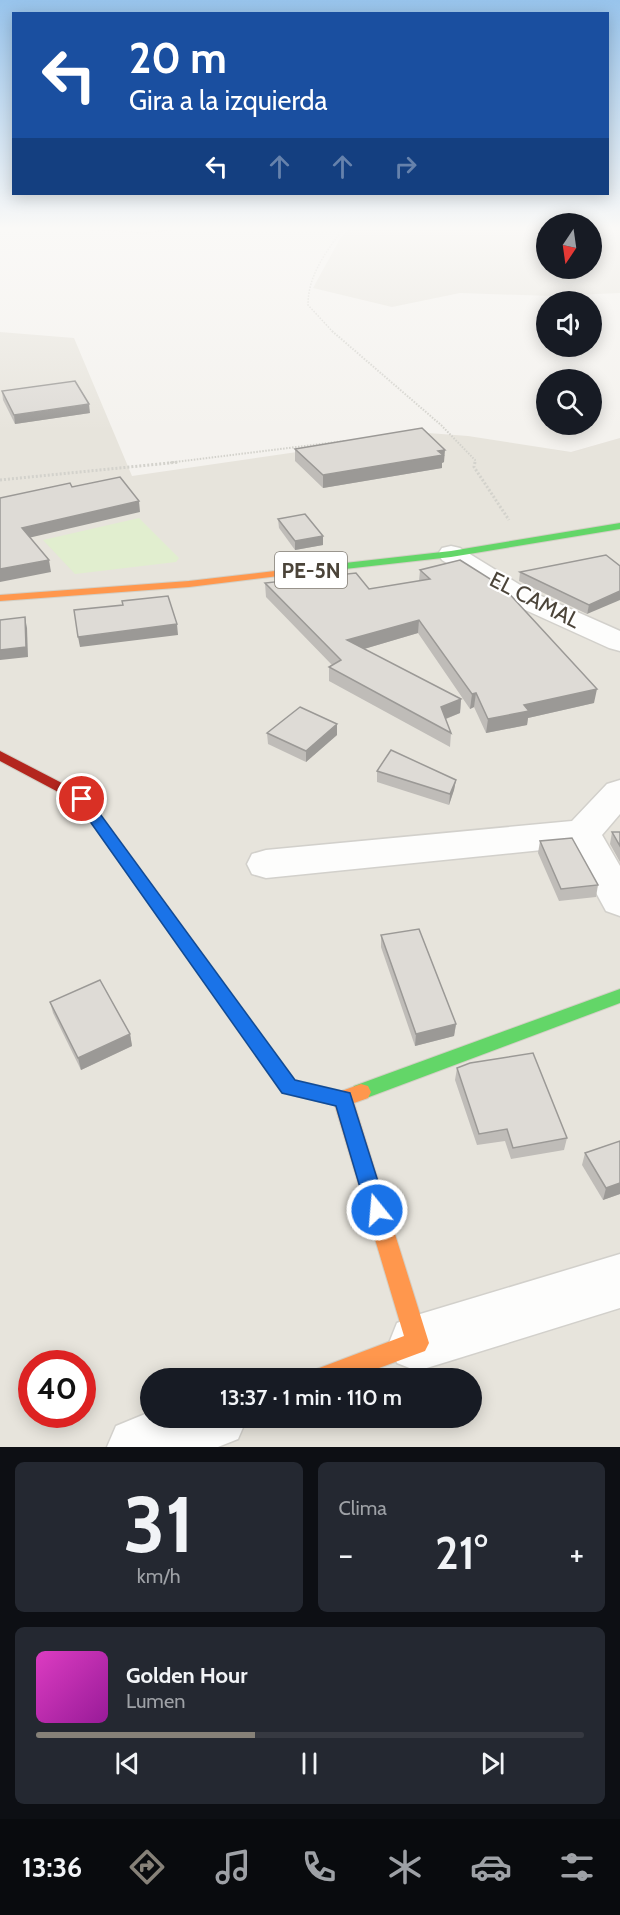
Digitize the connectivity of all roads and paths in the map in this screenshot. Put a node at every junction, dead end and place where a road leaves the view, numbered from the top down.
1 (307, 297) edge
2 (354, 439) edge
3 (0, 480) edge
4 (620, 526) edge
5 (527, 543) junction
6 (451, 554) junction
7 (0, 598) edge
8 (620, 642) edge
9 (0, 754) edge
10 (620, 792) edge
11 (582, 833) junction
12 (266, 864) dead end
13 (620, 901) edge
14 (620, 996) edge
15 (343, 1100) junction
16 (620, 1281) edge
17 (417, 1343) junction
18 (349, 1368) edge
19 (189, 1428) edge
20 (137, 1447) edge

1 - 5 path
2 - 3 path
4 - 5 main road, PE-5N
5 - 6 main road, PE-5N
6 - 7 main road, PE-5N
6 - 8 street, EL CAMAL
9 - 15 main road
10 - 11 street
11 - 12 street
11 - 13 street
14 - 15 main road
15 - 17 main road
16 - 17 street
17 - 18 main road
19 - 20 street

